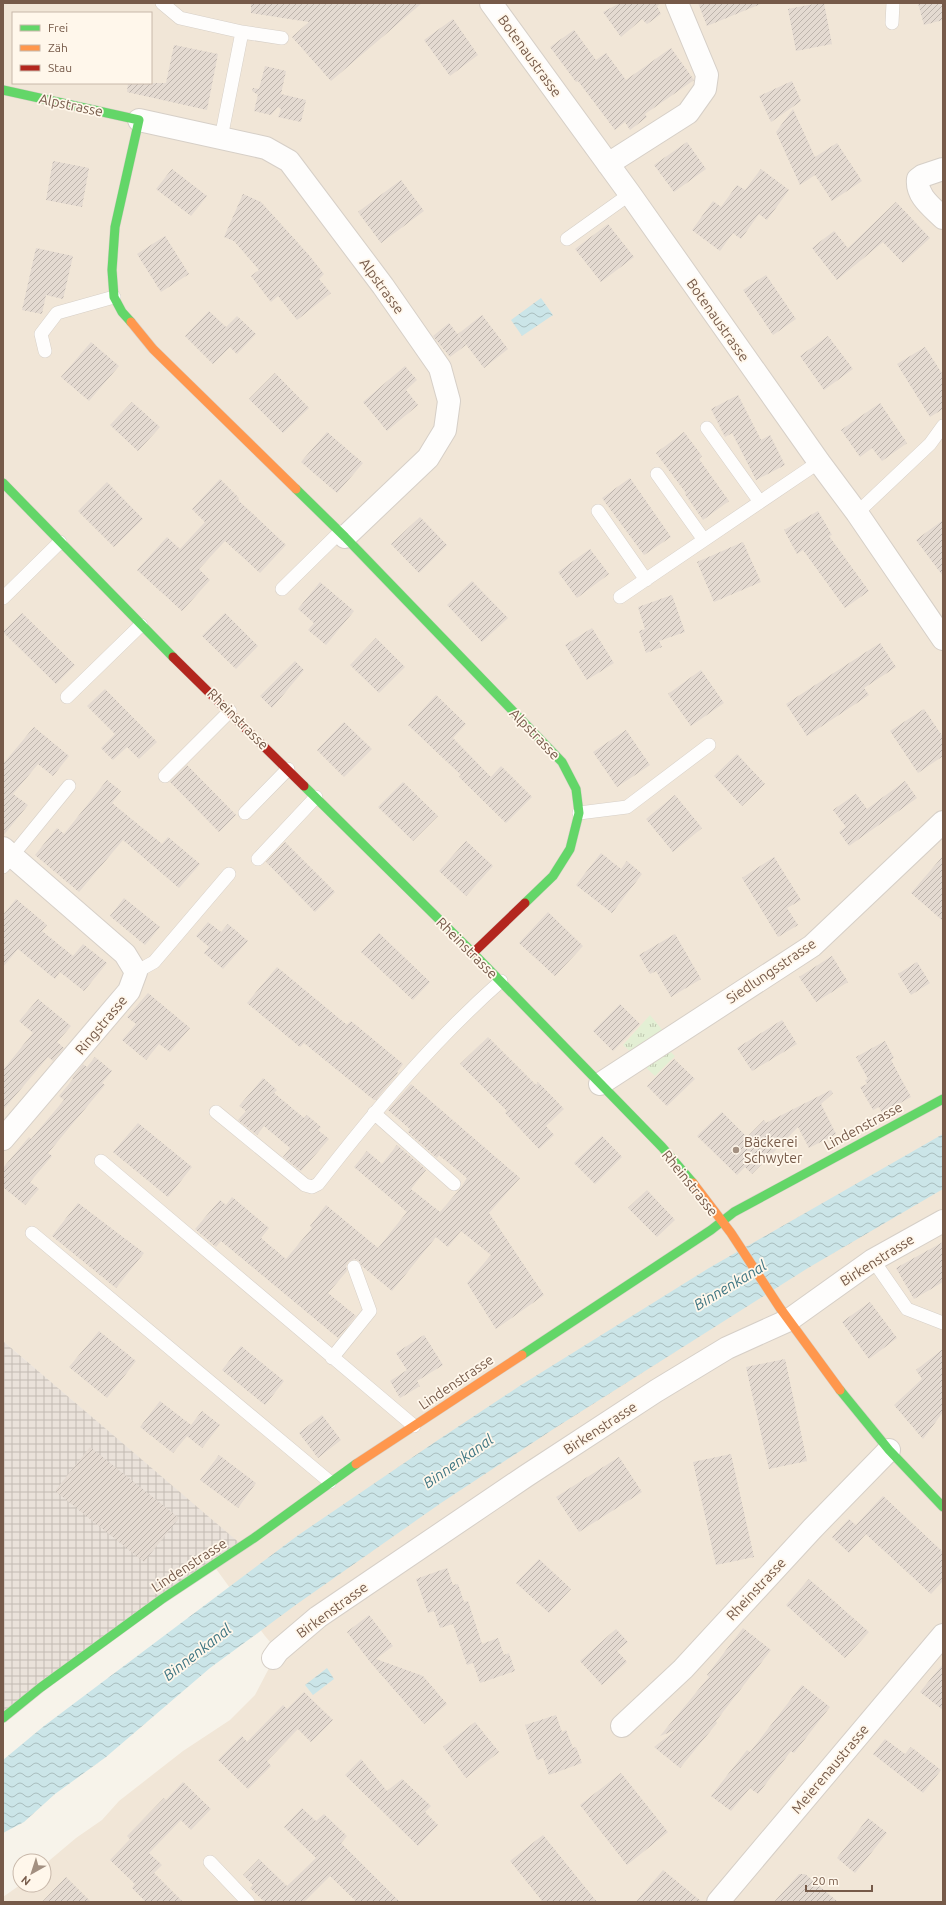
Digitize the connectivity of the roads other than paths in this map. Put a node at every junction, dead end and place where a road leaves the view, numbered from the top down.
1 (162, 3) edge
2 (491, 3) edge
3 (677, 3) edge
4 (893, 3) edge
5 (892, 23) dead end
6 (242, 32) junction
7 (282, 38) dead end
8 (3, 90) edge
9 (139, 120) junction
10 (221, 138) junction
11 (608, 164) junction
12 (943, 169) edge
13 (630, 194) junction
14 (943, 218) edge
15 (567, 239) dead end
16 (114, 297) junction
17 (46, 351) dead end
18 (943, 426) edge
19 (706, 428) dead end
20 (819, 462) junction
21 (657, 474) dead end
22 (3, 483) edge
23 (760, 502) junction
24 (598, 511) dead end
25 (857, 513) junction
26 (343, 535) junction
27 (704, 540) junction
28 (60, 542) junction
29 (646, 580) junction
30 (282, 589) dead end
31 (620, 597) dead end
32 (3, 598) edge
33 (141, 625) junction
34 (943, 638) edge
35 (68, 697) dead end
36 (230, 711) junction
37 (709, 745) dead end
38 (288, 769) junction
39 (165, 776) dead end
40 (69, 786) dead end
41 (316, 797) junction
42 (245, 813) dead end
43 (579, 814) junction
44 (943, 822) edge
45 (6, 857) edge
46 (258, 859) dead end
47 (228, 874) dead end
48 (473, 953) junction
49 (136, 972) junction
50 (501, 981) junction
51 (600, 1084) junction
52 (943, 1099) edge
53 (216, 1112) dead end
54 (374, 1113) junction
55 (3, 1139) edge
56 (101, 1161) dead end
57 (454, 1184) dead end
58 (943, 1221) edge
59 (722, 1222) junction
60 (32, 1234) dead end
61 (872, 1260) junction
62 (354, 1267) dead end
63 (784, 1314) junction
64 (943, 1323) edge
65 (332, 1358) junction
66 (414, 1426) junction
67 (888, 1450) junction
68 (330, 1482) junction
69 (943, 1507) edge
70 (943, 1635) edge
71 (273, 1658) dead end
72 (3, 1718) edge
73 (622, 1726) dead end
74 (210, 1862) dead end
75 (248, 1902) edge
76 (718, 1902) edge

1 - 6 lane
2 - 11 street, Botenaustrasse
3 - 11 street
4 - 5 lane
6 - 7 lane
6 - 10 lane
8 - 9 street, Alpstrasse
9 - 10 street, Alpstrasse
9 - 16 street, Alpstrasse
10 - 26 street, Alpstrasse
11 - 13 street, Botenaustrasse
12 - 14 street
13 - 15 lane
13 - 20 street, Botenaustrasse
16 - 17 lane
16 - 26 street, Alpstrasse
18 - 25 lane
19 - 23 lane
20 - 23 lane
20 - 25 street, Botenaustrasse
21 - 27 lane
22 - 28 street, Rheinstrasse
23 - 27 lane
24 - 29 lane
25 - 34 street, Botenaustrasse
26 - 30 lane
26 - 43 street, Alpstrasse
27 - 29 lane
28 - 32 lane
28 - 33 street, Rheinstrasse
29 - 31 lane
33 - 35 lane
33 - 36 street, Rheinstrasse
36 - 38 street, Rheinstrasse
36 - 39 lane
37 - 43 lane
38 - 41 street, Rheinstrasse
38 - 42 lane
40 - 45 lane
41 - 46 lane
41 - 48 street, Rheinstrasse
43 - 48 street, Alpstrasse
44 - 51 street, Siedlungsstrasse
45 - 49 street
47 - 49 lane
48 - 50 street, Rheinstrasse
49 - 55 street, Ringstrasse
50 - 51 street, Rheinstrasse
50 - 54 lane
51 - 59 street, Rheinstrasse
52 - 59 street, Lindenstrasse
53 - 54 lane
54 - 57 lane
56 - 65 lane
58 - 61 street, Birkenstrasse
59 - 63 street, Rheinstrasse
59 - 66 street, Lindenstrasse
60 - 68 lane
61 - 63 street, Birkenstrasse
61 - 64 lane
62 - 65 lane
63 - 67 street, Rheinstrasse
63 - 71 street, Birkenstrasse
65 - 66 lane
66 - 68 street, Lindenstrasse
67 - 69 street, Rheinstrasse
67 - 73 street, Rheinstrasse
68 - 72 street, Lindenstrasse
70 - 76 street, Meierenaustrasse
74 - 75 lane

